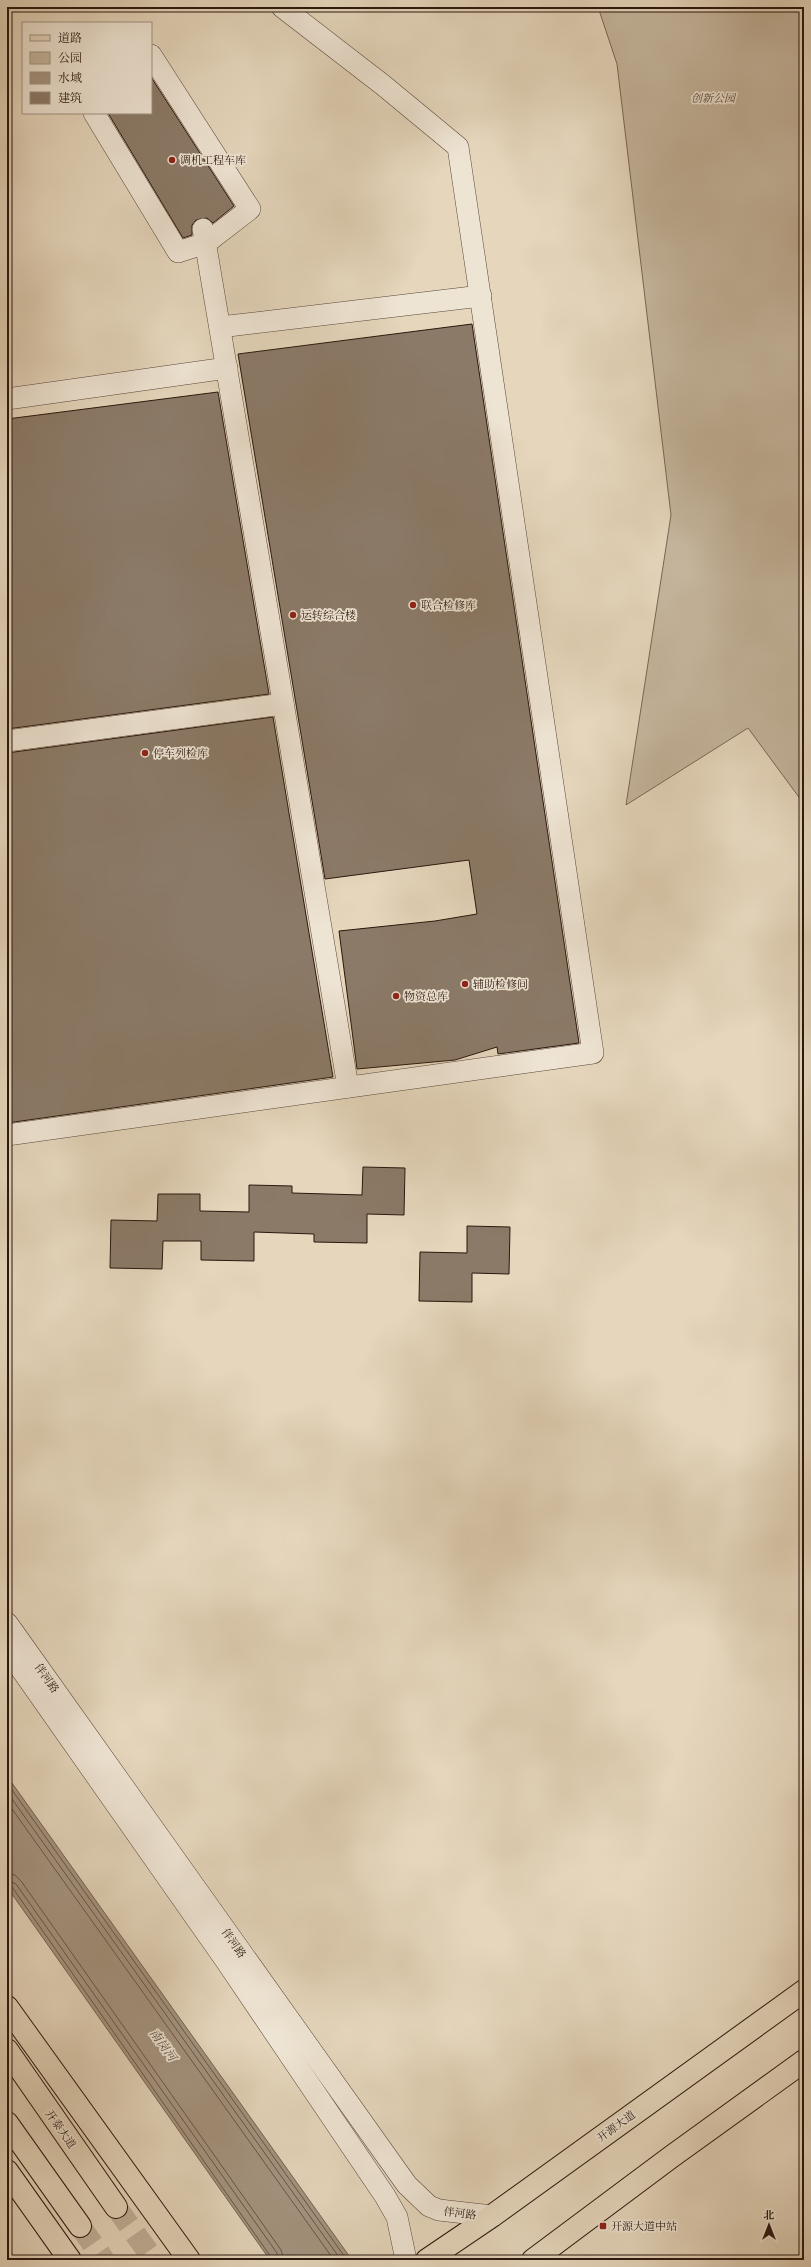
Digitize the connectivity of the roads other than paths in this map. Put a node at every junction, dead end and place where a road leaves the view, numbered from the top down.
1 (282, 7) edge
2 (152, 57) edge
3 (95, 114) edge
4 (204, 236) junction
5 (481, 296) junction
6 (220, 327) junction
7 (227, 368) junction
8 (7, 399) edge
9 (283, 704) junction
10 (7, 741) edge
11 (348, 1087) junction
12 (7, 1135) edge
13 (7, 1623) edge
14 (7, 1649) edge
15 (804, 1991) edge
16 (7, 2007) edge
17 (7, 2050) edge
18 (804, 2061) edge
19 (7, 2123) edge
20 (7, 2171) edge
21 (116, 2207) tunnel mouth
22 (492, 2216) junction
23 (80, 2226) tunnel mouth
24 (70, 2260) edge
25 (189, 2260) edge
26 (406, 2260) edge
27 (427, 2260) edge
28 (533, 2260) edge

1 - 5 street
2 - 4 street
3 - 4 street
4 - 6 street
5 - 6 street
5 - 11 street
6 - 7 street
7 - 8 street
7 - 9 street
9 - 10 street
9 - 11 street
11 - 12 street
13 - 22 street, 伴河路
14 - 26 street, 伴河路
15 - 22 main road, 开源大道
16 - 25 main road
17 - 21 main road, 开泰大道
18 - 28 main road
19 - 23 main road
20 - 24 main road
22 - 27 main road, 开源大道

